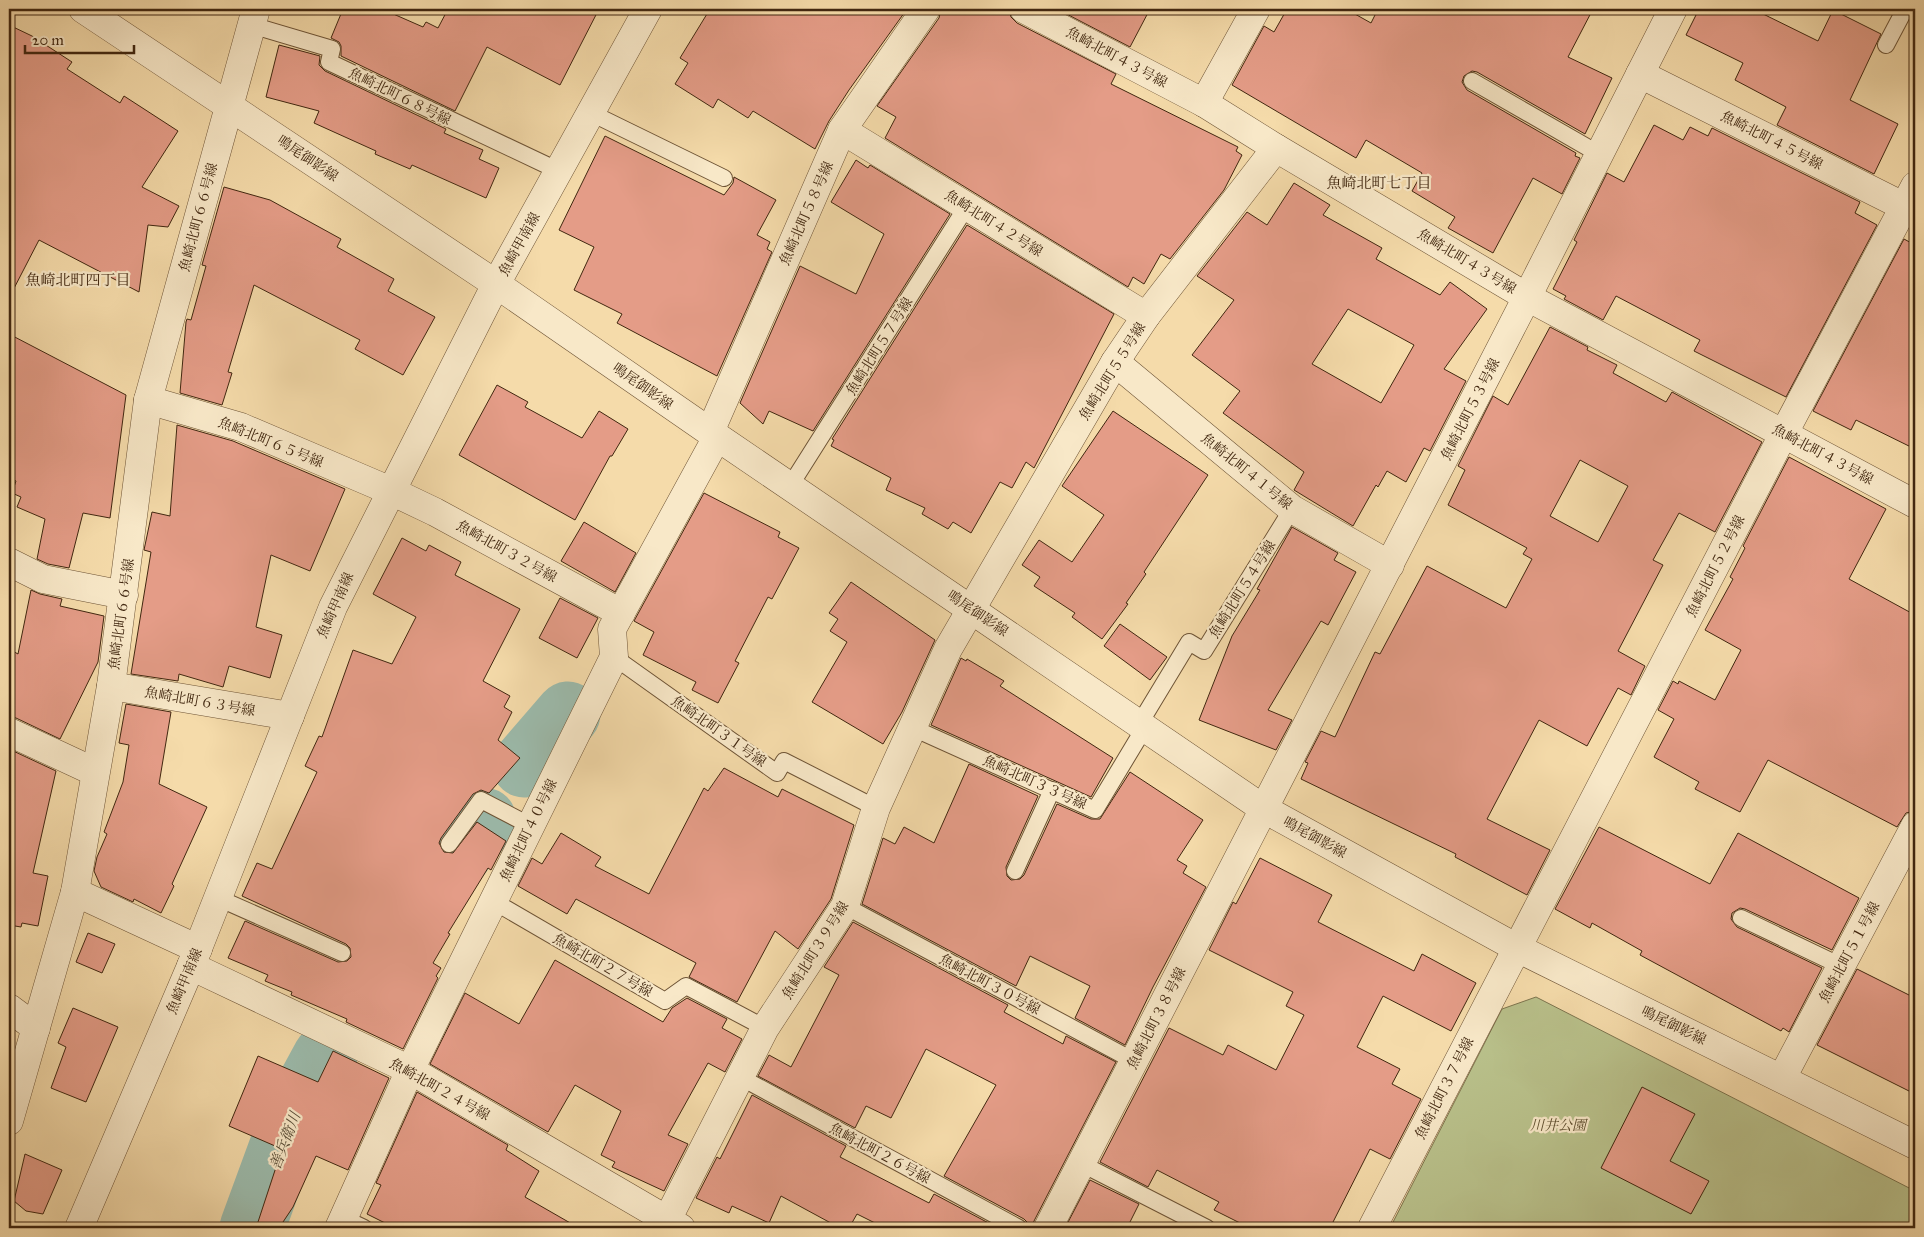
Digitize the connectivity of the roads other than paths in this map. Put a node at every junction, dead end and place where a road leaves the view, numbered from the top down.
1 (83, 9) edge
2 (648, 9) edge
3 (926, 9) edge
4 (1024, 9) edge
5 (1256, 9) edge
6 (1673, 9) edge
7 (1905, 9) edge
8 (253, 17) edge
9 (1886, 45) dead end
10 (1640, 74) junction
11 (1472, 81) dead end
12 (1204, 103) junction
13 (228, 105) junction
14 (591, 113) junction
15 (842, 130) junction
16 (1276, 148) junction
17 (1599, 154) junction
18 (559, 171) junction
19 (724, 178) dead end
20 (1910, 197) edge
21 (967, 206) junction
22 (496, 284) junction
23 (1527, 297) junction
24 (1146, 316) junction
25 (1115, 362) junction
26 (148, 400) junction
27 (1784, 433) junction
28 (714, 434) junction
29 (790, 486) junction
30 (391, 491) junction
31 (1915, 504) edge
32 (1292, 508) junction
33 (9, 562) edge
34 (1390, 565) junction
35 (124, 595) junction
36 (972, 609) junction
37 (621, 613) junction
38 (614, 657) junction
39 (111, 686) junction
40 (290, 716) junction
41 (1142, 725) junction
42 (913, 728) junction
43 (9, 732) edge
44 (95, 772) junction
45 (1052, 790) junction
46 (876, 808) junction
47 (1264, 809) junction
48 (531, 826) junction
49 (1915, 826) edge
50 (449, 844) dead end
51 (1015, 871) dead end
52 (75, 892) junction
53 (218, 898) junction
54 (493, 901) junction
55 (845, 906) junction
56 (1741, 918) dead end
57 (1517, 948) junction
58 (342, 953) dead end
59 (194, 958) junction
60 (1841, 966) junction
61 (9, 1008) edge
62 (36, 1028) junction
63 (765, 1028) junction
64 (1134, 1061) junction
65 (410, 1070) junction
66 (740, 1077) junction
67 (1782, 1078) junction
68 (9, 1121) edge
69 (1915, 1145) edge
70 (1082, 1164) junction
71 (349, 1225) edge
72 (670, 1226) edge
73 (79, 1228) edge
74 (1019, 1228) edge
75 (1048, 1228) edge
76 (1207, 1228) edge
77 (1372, 1228) edge

1 - 13 street, 鳴尾御影線
2 - 14 street, 魚崎甲南線
3 - 15 street, 魚崎北町５８号線
4 - 12 street, 魚崎北町４３号線
5 - 12 street
6 - 10 street, 魚崎北町５３号線
7 - 9 lane
8 - 13 street, 魚崎北町６６号線
8 - 18 lane, 魚崎北町６８号線
10 - 17 street, 魚崎北町５３号線
10 - 20 street, 魚崎北町４５号線
11 - 17 lane
12 - 16 street, 魚崎北町４３号線
13 - 22 street, 鳴尾御影線
13 - 26 street, 魚崎北町６６号線
14 - 18 street, 魚崎甲南線
14 - 19 lane
15 - 21 street, 魚崎北町４２号線
15 - 28 street, 魚崎北町５８号線
16 - 23 street, 魚崎北町４３号線
16 - 24 street, 魚崎北町５５号線
17 - 23 street, 魚崎北町５３号線
18 - 22 street, 魚崎甲南線
20 - 27 street, 魚崎北町５２号線
21 - 24 street, 魚崎北町４２号線
21 - 29 lane, 魚崎北町５７号線
22 - 28 street, 鳴尾御影線
22 - 30 street, 魚崎甲南線
23 - 27 street, 魚崎北町４３号線
23 - 34 street, 魚崎北町５３号線
24 - 25 street, 魚崎北町５５号線
25 - 32 street, 魚崎北町４１号線
25 - 36 street, 魚崎北町５５号線
26 - 30 street, 魚崎北町６５号線
26 - 35 street, 魚崎北町６６号線
27 - 31 street, 魚崎北町４３号線
27 - 57 street, 魚崎北町５２号線
28 - 29 street, 鳴尾御影線
28 - 37 street
29 - 36 street, 鳴尾御影線
30 - 37 street, 魚崎北町３２号線
30 - 40 street, 魚崎甲南線
32 - 34 street, 魚崎北町４１号線
32 - 41 lane, 魚崎北町５４号線
33 - 35 street
34 - 47 street, 魚崎北町５３号線
35 - 39 street, 魚崎北町６６号線
36 - 41 street, 鳴尾御影線
36 - 42 street, 魚崎北町３９号線
37 - 38 street
38 - 46 lane, 魚崎北町３１号線
38 - 48 street, 魚崎北町４０号線
39 - 40 street, 魚崎北町６３号線
39 - 44 street, 魚崎北町６６号線
40 - 53 street, 魚崎甲南線
41 - 45 lane, 魚崎北町３３号線
41 - 47 street, 鳴尾御影線
42 - 45 lane, 魚崎北町３３号線
42 - 46 street, 魚崎北町３９号線
43 - 44 street
44 - 52 street, 魚崎北町６６号線
45 - 51 lane
46 - 55 street, 魚崎北町３９号線
47 - 57 street, 鳴尾御影線
47 - 64 street, 魚崎北町３８号線
48 - 50 lane
48 - 54 street, 魚崎北町４０号線
49 - 60 street, 魚崎北町５１号線
52 - 59 street, 魚崎北町２４号線
52 - 62 street, 魚崎北町６６号線
53 - 58 lane
53 - 59 street, 魚崎甲南線
54 - 63 lane, 魚崎北町２７号線
54 - 65 street, 魚崎北町４０号線
55 - 63 street, 魚崎北町３９号線
55 - 64 lane, 魚崎北町３０号線
56 - 60 lane
57 - 67 street, 鳴尾御影線
57 - 77 street, 魚崎北町３７号線
59 - 65 street, 魚崎北町２４号線
59 - 73 street, 魚崎甲南線
60 - 67 street, 魚崎北町５１号線
61 - 62 street
62 - 68 street, 魚崎北町６６号線
63 - 66 street, 魚崎北町３９号線
64 - 70 street, 魚崎北町３８号線
65 - 71 street, 魚崎北町４０号線
65 - 72 street, 魚崎北町２４号線
66 - 72 street, 魚崎北町３９号線
66 - 74 lane, 魚崎北町２６号線
67 - 69 street, 鳴尾御影線
70 - 75 street, 魚崎北町３８号線
70 - 76 lane

